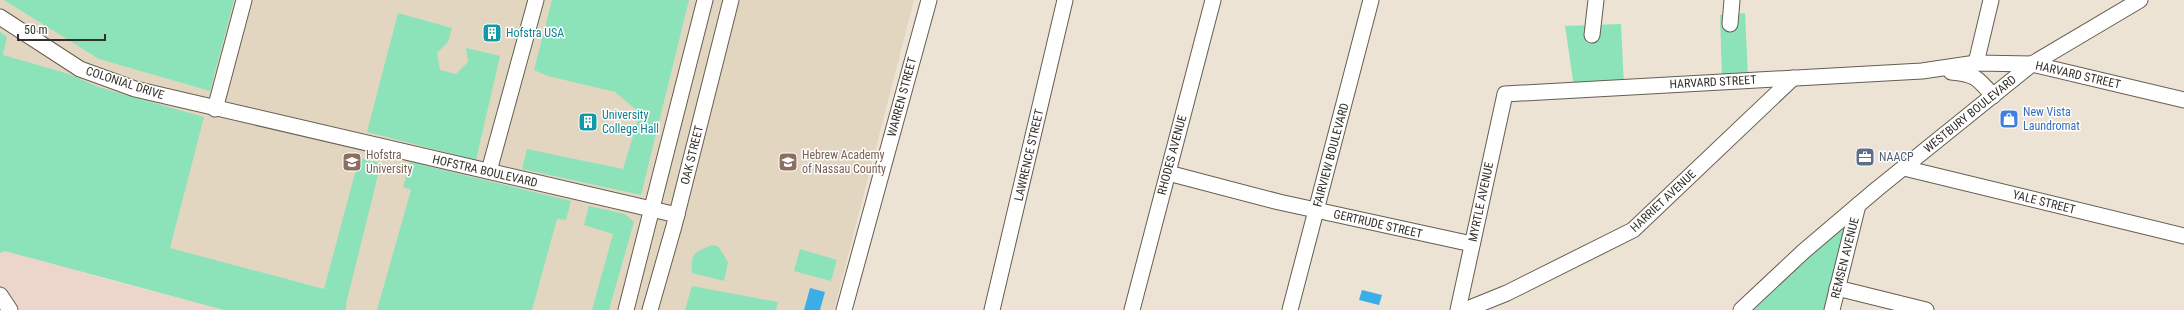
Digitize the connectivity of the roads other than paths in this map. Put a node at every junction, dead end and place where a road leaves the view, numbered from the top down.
1 (244, 0) edge
2 (536, 0) edge
3 (706, 0) edge
4 (731, 0) edge
5 (929, 0) edge
6 (1065, 0) edge
7 (1213, 0) edge
8 (1371, 0) edge
9 (1596, 0) edge
10 (1732, 0) edge
11 (1991, 0) edge
12 (2137, 1) edge
13 (0, 17) edge
14 (1730, 24) dead end
15 (1592, 36) dead end
16 (1976, 63) junction
17 (2032, 64) junction
18 (1922, 71) junction
19 (1793, 78) junction
20 (1505, 94) joint
21 (1993, 96) junction
22 (2184, 100) edge
23 (215, 109) junction
24 (1904, 168) junction
25 (489, 171) junction
26 (1168, 173) junction
27 (1858, 205) junction
28 (652, 210) junction
29 (1316, 210) junction
30 (677, 215) junction
31 (2184, 236) edge
32 (1472, 244) junction
33 (1837, 288) junction
34 (0, 295) edge
35 (10, 310) edge
36 (626, 310) edge
37 (650, 310) edge
38 (844, 310) edge
39 (992, 310) edge
40 (1132, 310) edge
41 (1290, 310) edge
42 (1458, 310) edge
43 (1465, 310) edge
44 (1741, 310) edge
45 (1832, 310) edge
46 (1926, 310) edge

1 - 23 street
2 - 25 street
3 - 28 street, OAK STREET
4 - 30 street, OAK STREET
5 - 38 street, WARREN STREET
6 - 39 street, LAWRENCE STREET
7 - 26 street, RHODES AVENUE
8 - 29 street, FAIRVIEW BOULEVARD
9 - 15 street
10 - 14 street
11 - 16 street
12 - 17 street, WESTBURY BOULEVARD
13 - 23 street, COLONIAL DRIVE
16 - 17 street, HARVARD STREET
16 - 18 street, HARVARD STREET
17 - 21 street, WESTBURY BOULEVARD
17 - 22 street, HARVARD STREET
18 - 19 street, HARVARD STREET
18 - 21 street, HARVARD STREET
19 - 20 street, HARVARD STREET
19 - 43 street, HARRIET AVENUE
20 - 32 street, MYRTLE AVENUE
21 - 24 street, WESTBURY BOULEVARD
23 - 25 street, HOFSTRA BOULEVARD
24 - 27 street, WESTBURY BOULEVARD
24 - 31 street, YALE STREET
25 - 28 street, HOFSTRA BOULEVARD
26 - 29 street, GERTRUDE STREET
26 - 40 street, RHODES AVENUE
27 - 33 street, REMSEN AVENUE
27 - 44 street, WESTBURY BOULEVARD
28 - 30 street, HOFSTRA BOULEVARD
28 - 36 street, OAK STREET
29 - 32 street, GERTRUDE STREET
29 - 41 street, FAIRVIEW BOULEVARD
30 - 37 street, OAK STREET
32 - 42 street, MYRTLE AVENUE
33 - 45 street, REMSEN AVENUE
33 - 46 street
34 - 35 street

